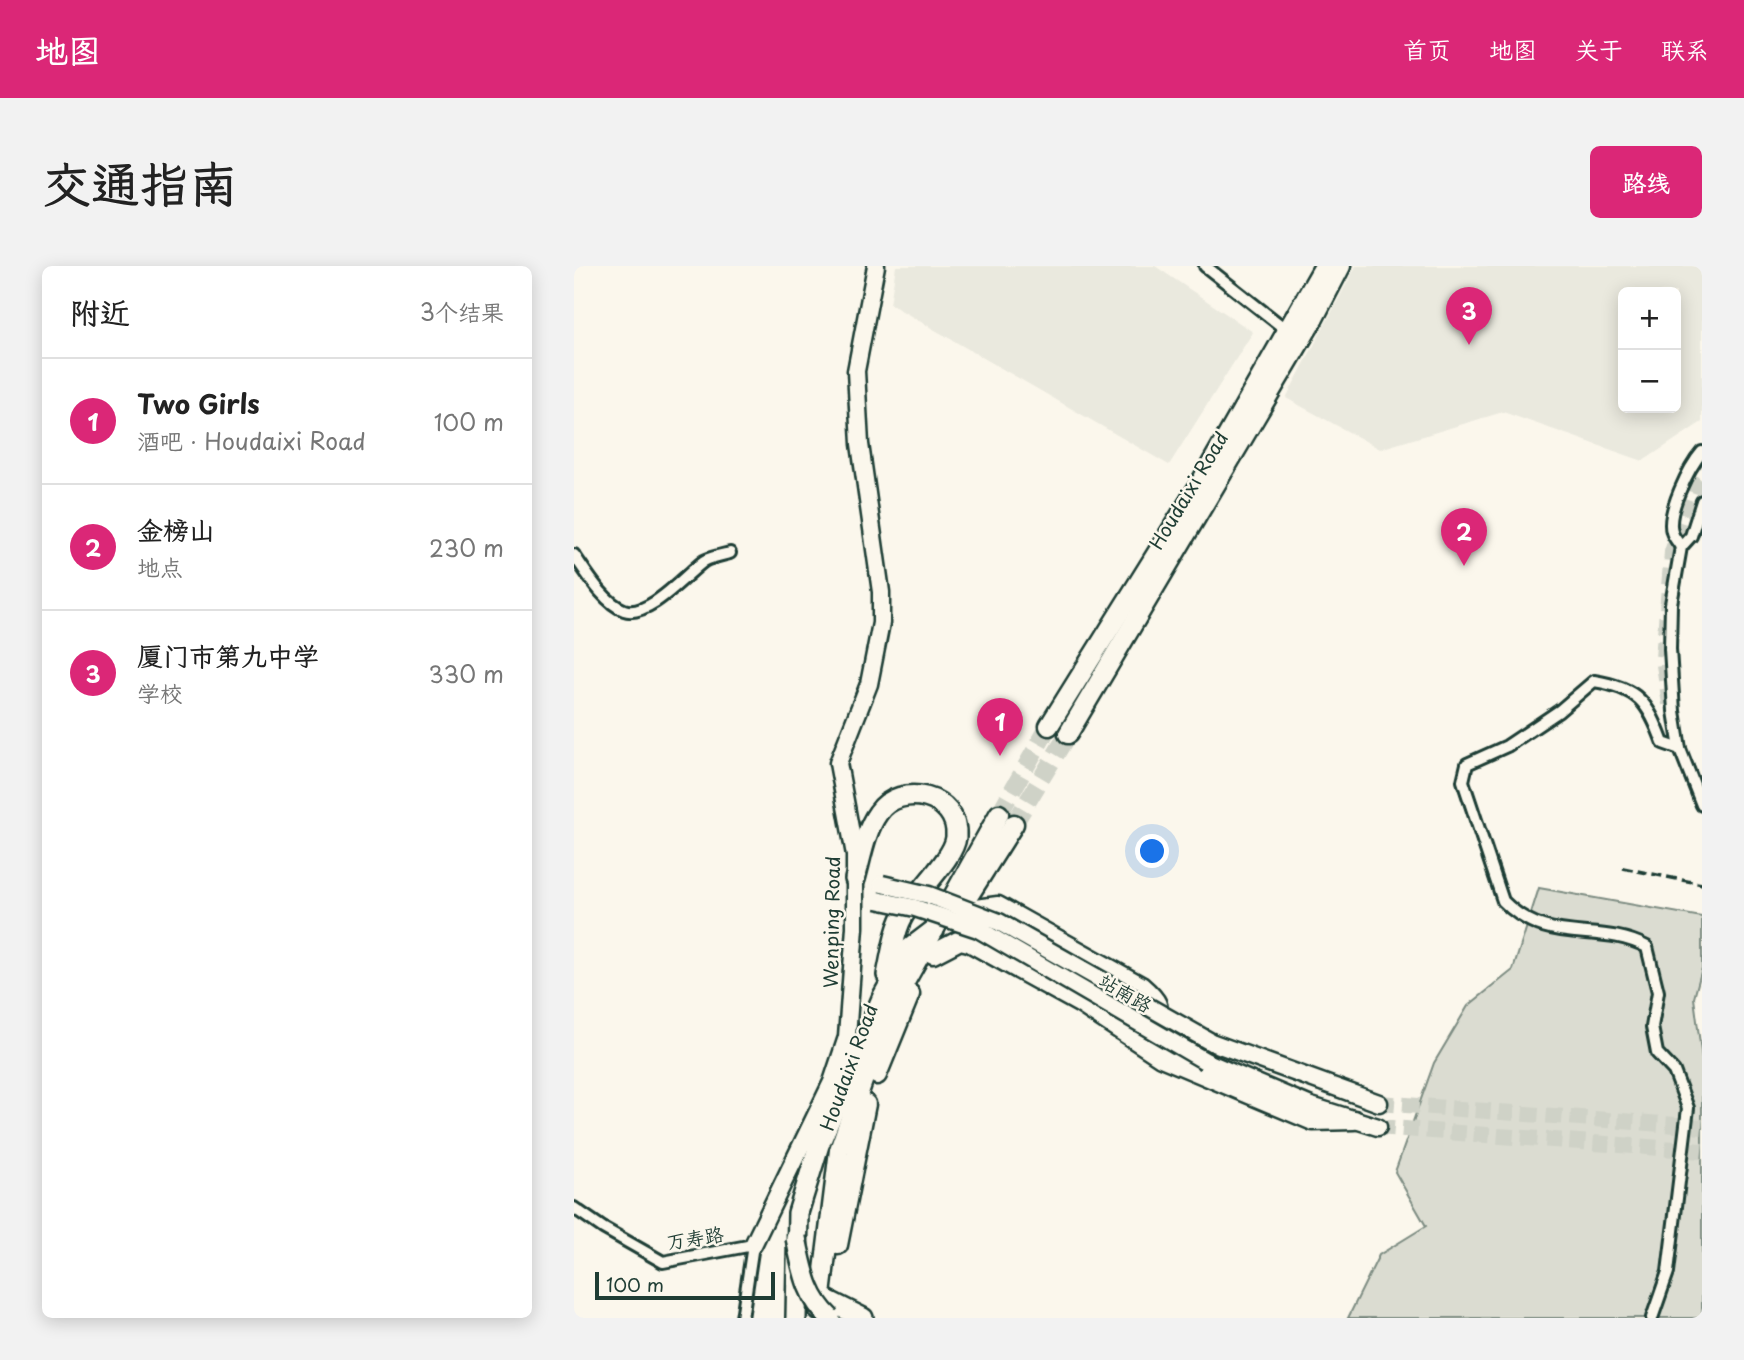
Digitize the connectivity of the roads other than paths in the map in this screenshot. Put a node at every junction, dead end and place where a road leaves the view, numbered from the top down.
1 (876, 266) edge
2 (1205, 266) edge
3 (1324, 266) edge
4 (1341, 266) edge
5 (1289, 332) junction
6 (1702, 453) edge
7 (1702, 501) edge
8 (1681, 547) junction
9 (730, 553) dead end
10 (574, 555) edge
11 (1049, 726) tunnel mouth
12 (1068, 734) tunnel mouth
13 (1680, 749) junction
14 (1702, 805) edge
15 (855, 887) junction
16 (879, 892) junction
17 (968, 910) junction
18 (934, 930) junction
19 (933, 954) junction
20 (881, 1000) junction
21 (1110, 1022) junction
22 (1379, 1104) tunnel mouth
23 (1354, 1120) junction
24 (1378, 1127) tunnel mouth
25 (574, 1208) edge
26 (796, 1238) junction
27 (753, 1245) junction
28 (828, 1309) edge
29 (742, 1318) edge
30 (796, 1318) edge
31 (818, 1318) edge
32 (863, 1318) edge
33 (1652, 1318) edge

1 - 15 main road, Wenping Road
2 - 5 street
3 - 5 main road, Houdaixi Road
4 - 12 main road, Houdaixi Road
5 - 11 main road, Houdaixi Road
6 - 8 street
7 - 8 street
8 - 13 street
9 - 10 street
13 - 14 street
13 - 33 street
15 - 16 main road, 站南路
15 - 20 highway
15 - 27 main road, Wenping Road
16 - 17 main road, 站南路, bridge
16 - 23 main road, 站南路, bridge
17 - 21 main road
17 - 22 main road, 站南路, bridge
18 - 19 main road, Houdaixi Road
18 - 20 highway
18 - 28 main road, Houdaixi Road
19 - 21 main road
19 - 28 main road
20 - 26 highway
21 - 23 main road
23 - 24 main road, 站南路
25 - 27 street, 万寿路
26 - 28 highway, bridge
26 - 30 highway, bridge
27 - 29 street, Wenping Road
28 - 31 main road, Houdaixi Road
28 - 32 highway

